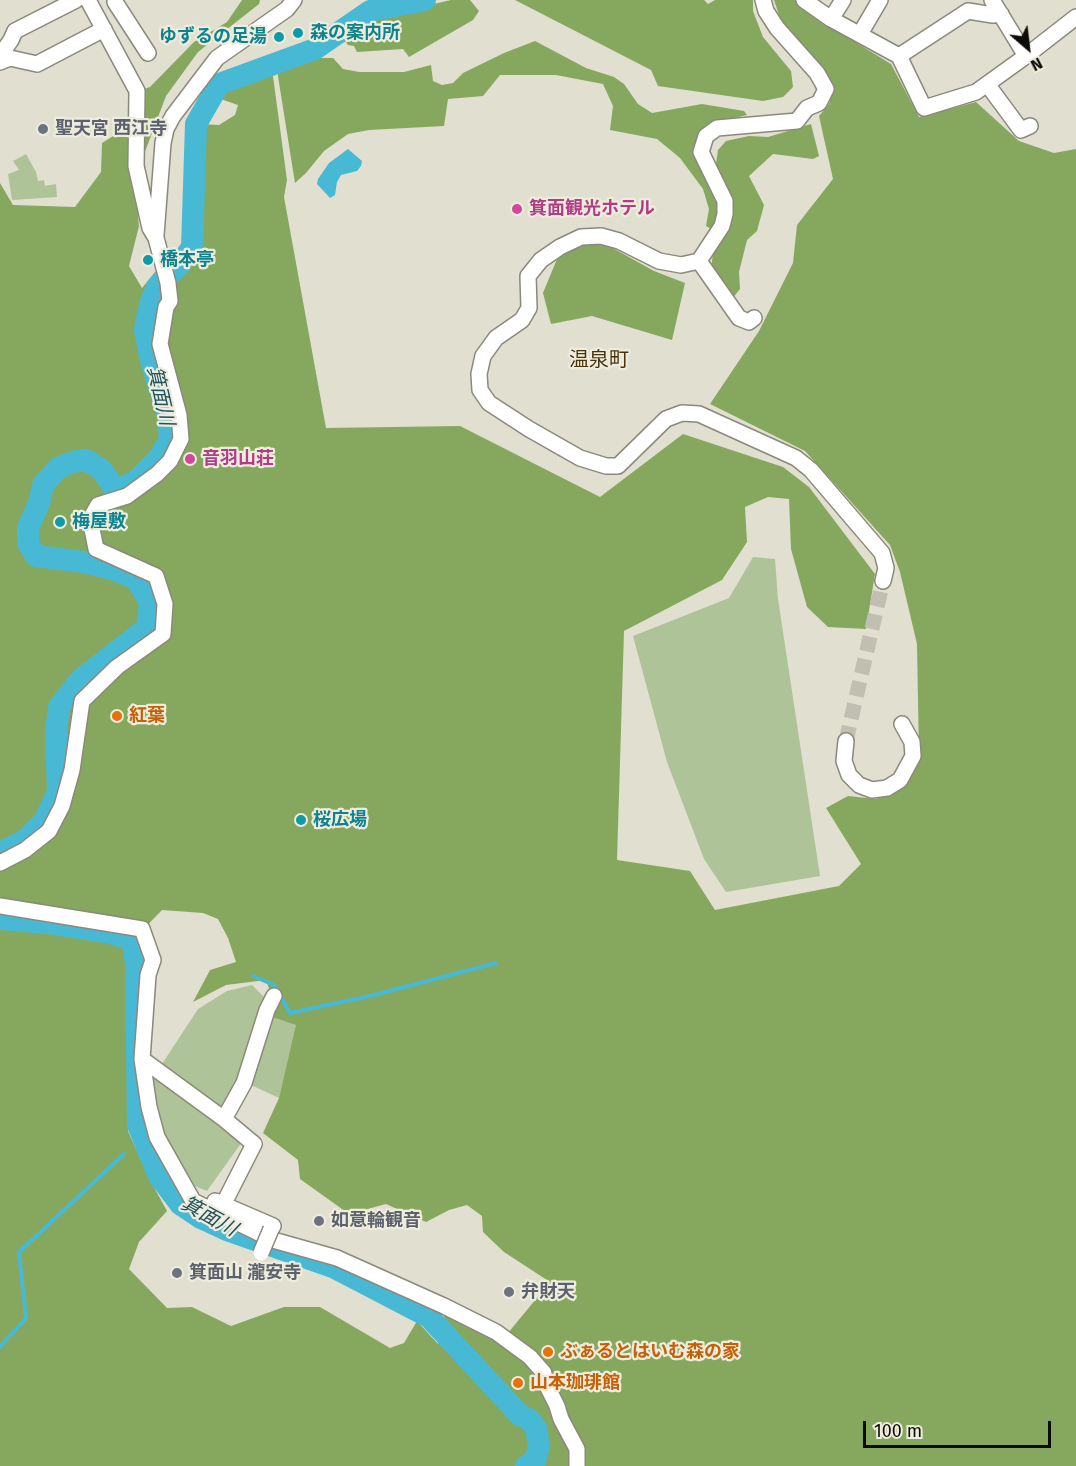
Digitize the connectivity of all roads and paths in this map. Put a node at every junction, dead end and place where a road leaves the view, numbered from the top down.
1 (76, 0) edge
2 (294, 0) edge
3 (762, 0) edge
4 (804, 0) edge
5 (843, 0) edge
6 (880, 0) edge
7 (992, 0) edge
8 (118, 1) edge
9 (92, 7) edge
10 (1001, 14) junction
11 (1076, 17) edge
12 (831, 19) junction
13 (104, 29) junction
14 (860, 34) junction
15 (148, 53) dead end
16 (0, 56) edge
17 (899, 56) junction
18 (1026, 56) junction
19 (0, 62) edge
20 (987, 84) junction
21 (1030, 126) dead end
22 (156, 238) junction
23 (699, 261) junction
24 (754, 318) dead end
25 (883, 581) tunnel mouth
26 (902, 724) dead end
27 (846, 741) tunnel mouth
28 (0, 863) edge
29 (0, 906) edge
30 (274, 996) dead end
31 (142, 1059) junction
32 (224, 1119) junction
33 (185, 1189) junction
34 (223, 1204) junction
35 (261, 1253) dead end
36 (577, 1466) edge

1 - 16 street
2 - 22 street
3 - 23 street
4 - 12 street
5 - 12 street
6 - 14 street
7 - 10 street
8 - 9 street
8 - 15 street
9 - 13 street
10 - 17 street
10 - 18 street
11 - 18 street
12 - 14 street
13 - 19 street
13 - 22 street
14 - 17 street
17 - 20 street
18 - 20 street
20 - 21 street
22 - 28 street
23 - 24 street
23 - 25 street
26 - 27 street
29 - 31 street
30 - 32 street
31 - 32 street
31 - 33 street
32 - 34 street
33 - 34 street
33 - 36 street
34 - 35 street, bridge

